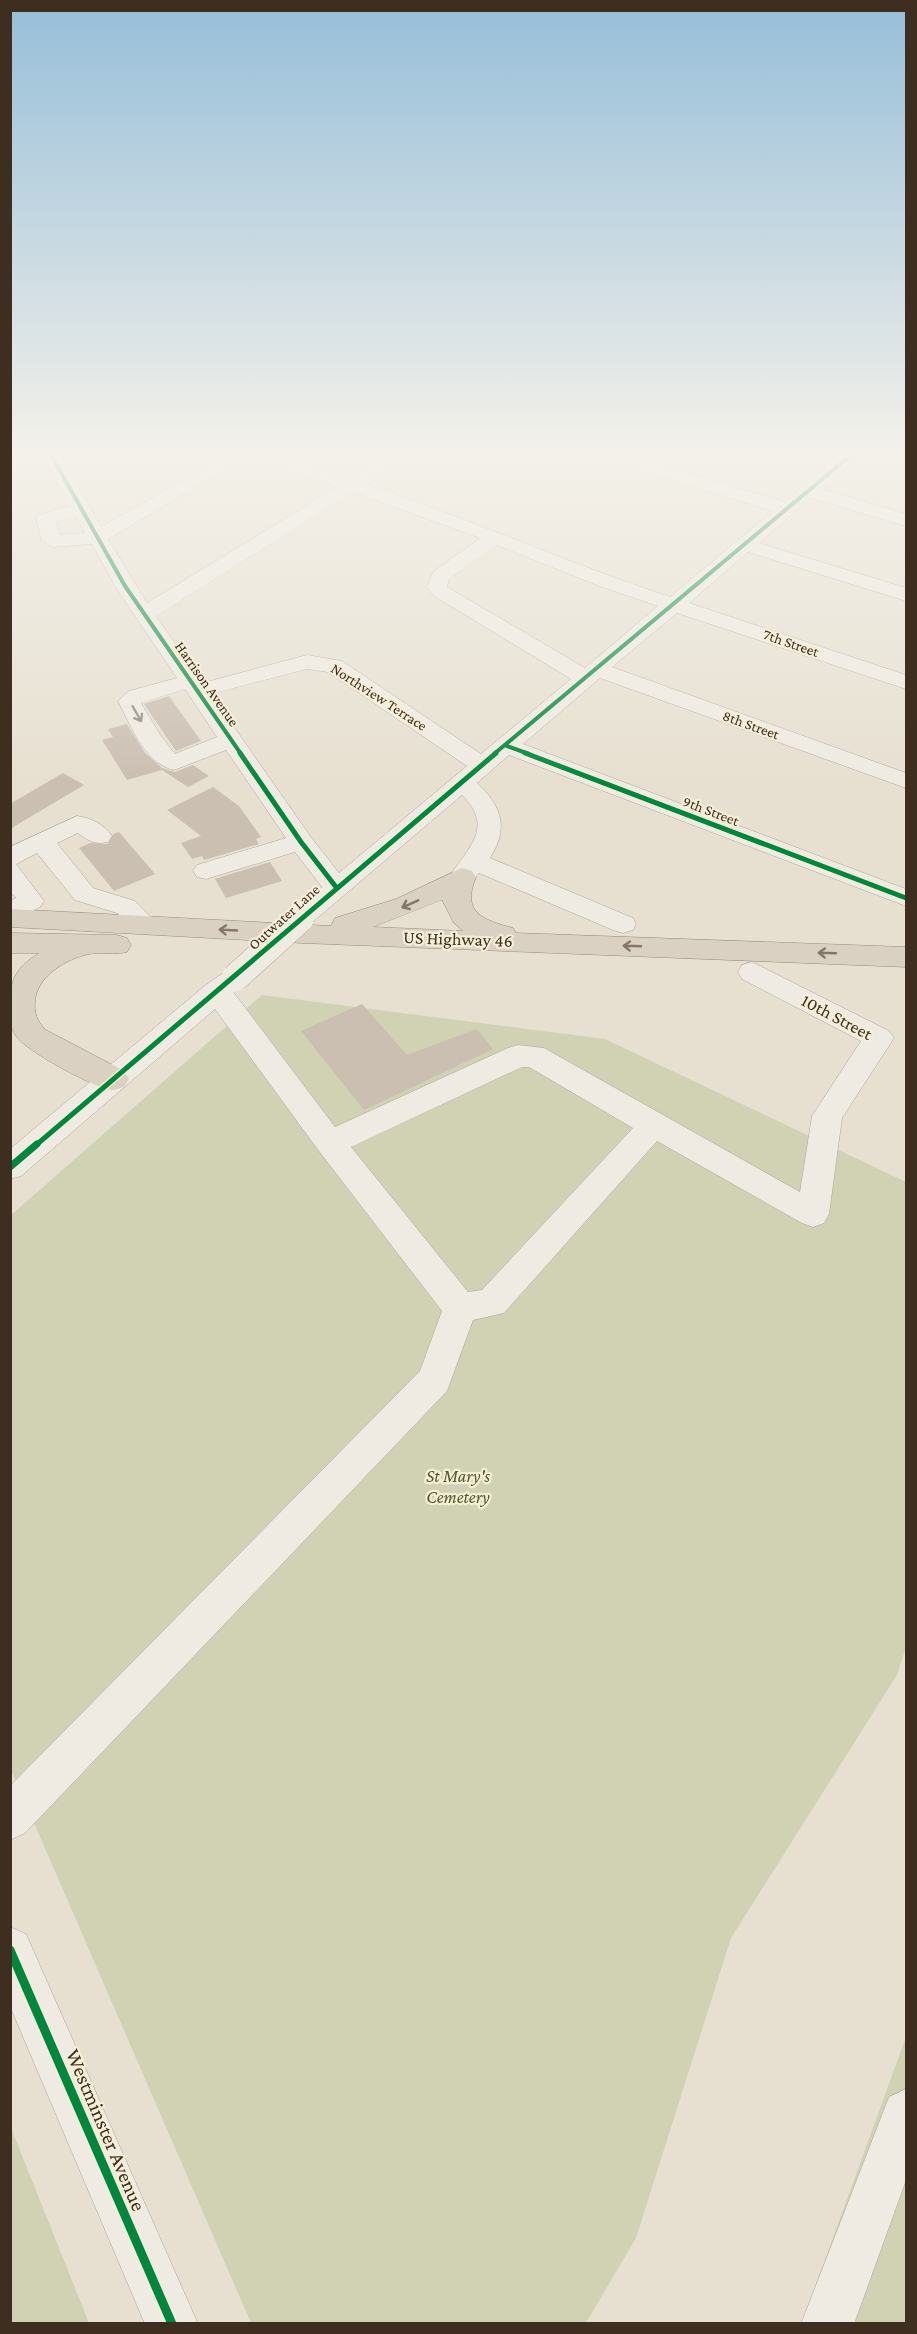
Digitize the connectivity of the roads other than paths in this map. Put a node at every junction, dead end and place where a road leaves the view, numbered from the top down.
1 (112, 564) edge
2 (225, 564) edge
3 (457, 564) edge
4 (562, 564) edge
5 (724, 564) edge
6 (807, 564) edge
7 (906, 595) edge
8 (676, 604) junction
9 (144, 614) junction
10 (591, 674) junction
11 (906, 682) edge
12 (194, 686) junction
13 (231, 739) junction
14 (507, 746) junction
15 (483, 766) junction
16 (906, 781) edge
17 (463, 783) junction
18 (99, 836) dead end
19 (38, 842) junction
20 (301, 842) junction
21 (10, 858) edge
22 (468, 869) junction
23 (10, 871) edge
24 (206, 871) dead end
25 (336, 888) junction
26 (84, 894) junction
27 (906, 898) edge
28 (17, 911) edge
29 (623, 924) dead end
30 (146, 925) junction
31 (301, 926) junction
32 (549, 942) junction
33 (10, 944) edge
34 (125, 945) junction
35 (906, 947) edge
36 (859, 955) junction
37 (906, 957) edge
38 (752, 972) junction
39 (906, 977) edge
40 (226, 984) junction
41 (15, 988) edge
42 (113, 1079) junction
43 (648, 1122) junction
44 (330, 1143) junction
45 (12, 1163) edge
46 (460, 1308) junction
47 (10, 1818) edge
48 (10, 1950) edge
49 (906, 2114) edge
50 (172, 2324) edge
51 (827, 2324) edge

1 - 9 street, Harrison Avenue
2 - 9 street
3 - 10 street, 8th Street
4 - 8 street, 7th Street
5 - 8 street, Outwater Lane
6 - 7 street
8 - 10 street, Outwater Lane
8 - 11 street, 7th Street
9 - 12 street, Harrison Avenue
10 - 14 street, Outwater Lane
10 - 16 street, 8th Street
12 - 13 street, Harrison Avenue
12 -> 13 street, Northview Terrace
12 - 15 street, Northview Terrace
13 - 20 street, Harrison Avenue
14 - 15 street, Outwater Lane
14 - 27 street, 9th Street
15 - 17 street, Outwater Lane
17 - 22 street
17 - 25 street, Outwater Lane
18 - 19 street
19 - 21 street
19 - 26 street
20 - 24 street
20 - 25 street, Harrison Avenue
22 - 29 street
22 -> 31 highway
22 - 32 highway
23 - 28 street
25 - 31 street, Outwater Lane
26 - 28 street
26 - 30 street
28 - 30 highway, US Highway 46
31 -> 30 highway, US Highway 46
31 - 32 highway, US Highway 46
31 - 40 street, Outwater Lane, bridge
36 -> 32 highway, US Highway 46
33 - 34 highway, US Highway 46
34 - 38 highway, US Highway 46
34 - 41 highway
35 - 36 street
36 - 37 highway, US Highway 46
38 - 39 highway, US Highway 46
38 - 43 street, 10th Street
40 - 42 street, Outwater Lane
40 - 44 street
41 - 42 highway
42 - 45 street, Outwater Lane
43 - 44 street
43 - 46 street
44 - 46 street
46 - 47 street
48 - 50 street, Westminster Avenue
49 - 51 street

